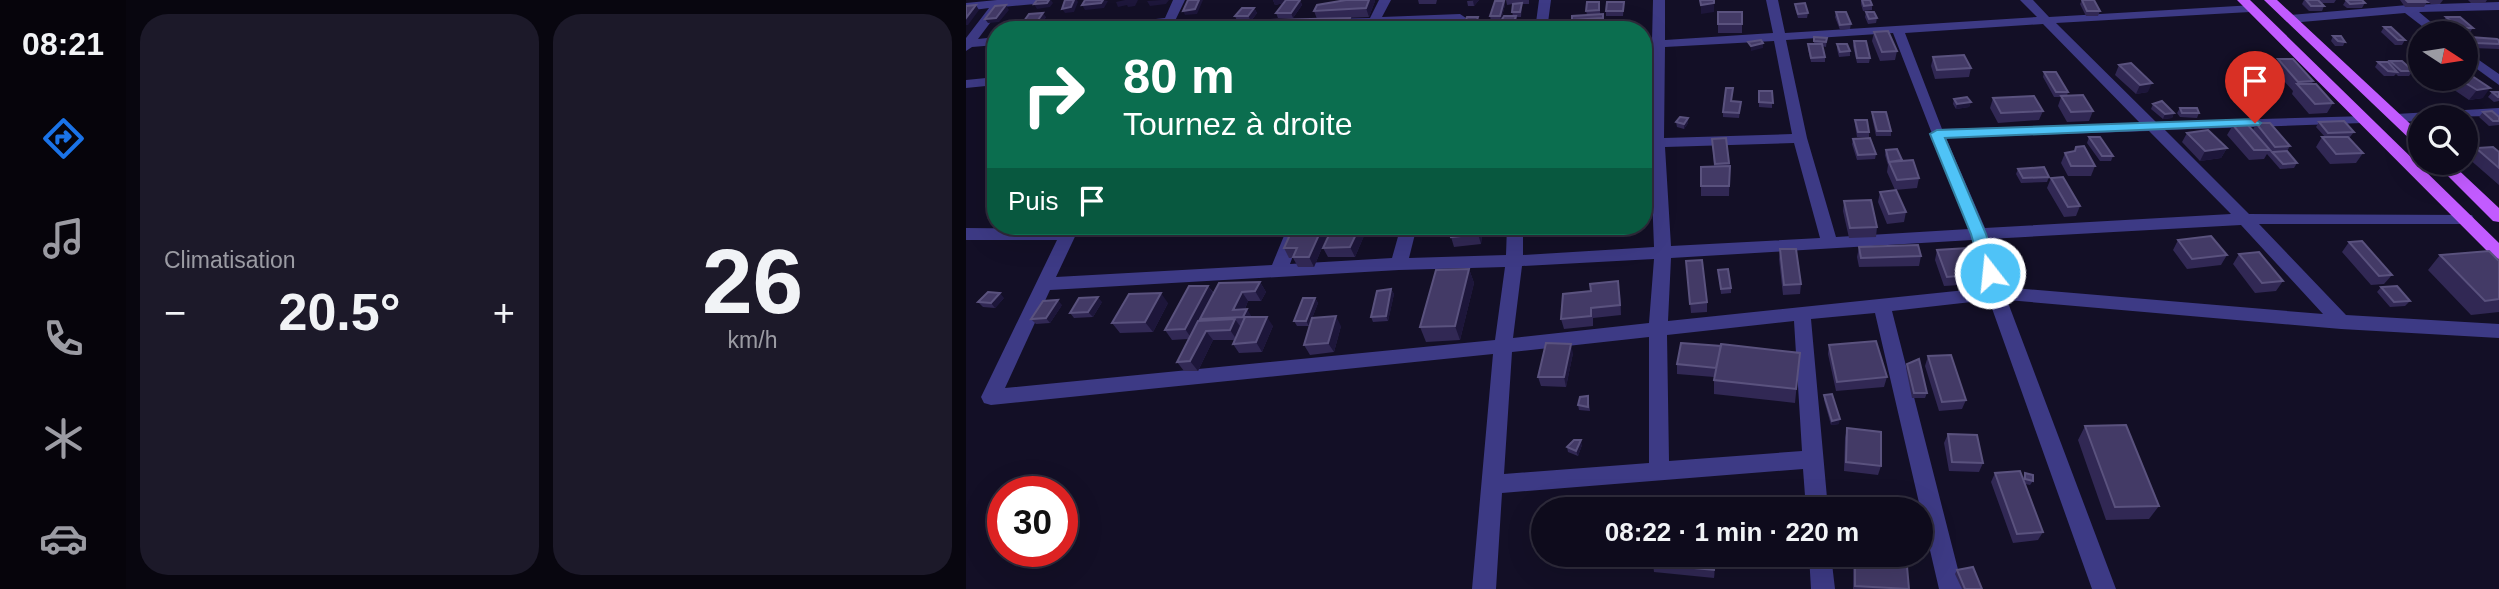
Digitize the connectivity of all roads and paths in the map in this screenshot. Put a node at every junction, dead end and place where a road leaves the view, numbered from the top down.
1 (1035, 0) edge
2 (1179, 0) edge
3 (1385, 0) edge
4 (1545, 0) edge
5 (1659, 0) edge
6 (1772, 0) edge
7 (2026, 0) edge
8 (2270, 0) edge
9 (1000, 2) edge
10 (2247, 4) edge
11 (966, 6) edge
12 (2499, 6) edge
13 (2408, 9) junction
14 (1460, 19) edge
15 (2290, 19) junction
16 (1168, 21) edge
17 (1374, 21) edge
18 (1431, 21) edge
19 (1542, 21) edge
20 (2046, 21) junction
21 (2423, 21) edge
22 (1898, 30) junction
23 (1780, 37) junction
24 (1652, 38) edge
25 (987, 42) edge
26 (1652, 44) edge
27 (967, 45) edge
28 (1652, 60) edge
29 (2478, 64) edge
30 (2499, 81) edge
31 (987, 82) edge
32 (966, 84) edge
33 (2499, 112) edge
34 (2396, 118) junction
35 (2361, 119) junction
36 (2150, 127) junction
37 (2408, 130) edge
38 (1937, 134) junction
39 (1800, 138) junction
40 (1657, 143) junction
41 (1652, 168) edge
42 (2455, 175) edge
43 (1652, 180) edge
44 (2497, 213) edge
45 (2245, 219) junction
46 (2466, 219) junction
47 (987, 233) edge
48 (966, 234) edge
49 (1979, 234) junction
50 (1068, 235) edge
51 (1292, 235) edge
52 (1407, 235) edge
53 (1515, 235) edge
54 (1829, 242) junction
55 (1663, 251) junction
56 (2499, 253) edge
57 (1514, 261) junction
58 (1399, 264) junction
59 (1278, 272) junction
60 (1044, 284) junction
61 (1995, 293) junction
62 (1882, 305) junction
63 (1802, 314) junction
64 (2341, 322) junction
65 (1658, 330) junction
66 (2499, 331) edge
67 (1503, 346) junction
68 (1814, 459) junction
69 (1658, 471) junction
70 (1494, 484) junction
71 (1816, 497) edge
72 (1821, 567) edge
73 (1484, 589) edge
74 (1823, 589) edge
75 (1951, 589) edge
76 (2104, 589) edge

1 - 9 street
2 - 16 street
3 - 17 street
4 - 19 street
5 - 24 street
6 - 23 street
7 - 20 street
8 - 15 main road
9 - 11 street
9 - 27 street
10 - 20 street
10 - 35 main road
12 - 13 street
13 - 15 street
13 - 21 street
14 - 18 street
15 - 34 main road
20 - 22 street
20 - 36 street
22 - 23 street
22 - 38 street
23 - 26 street
23 - 39 street
25 - 27 street
28 - 40 street
29 - 30 street
31 - 32 street
33 - 34 street
34 - 37 main road
35 - 36 street
35 - 46 main road
36 - 38 street
36 - 45 street
38 - 49 street
39 - 40 street
39 - 54 street
40 - 41 street
42 - 44 main road
43 - 55 street
45 - 46 street
45 - 49 street
45 - 64 street
46 - 56 main road
47 - 48 street
49 - 54 street
49 - 61 street
50 - 60 street
51 - 59 street
52 - 58 street
53 - 57 street
54 - 55 street
55 - 57 street
55 - 65 street
57 - 58 street
57 - 67 street
58 - 59 street
59 - 60 street
60 - 67 street
61 - 62 street
61 - 64 street
61 - 76 street
62 - 63 street
62 - 75 street
63 - 65 street
63 - 68 street
64 - 66 street
65 - 67 street
65 - 69 street
67 - 70 street
68 - 69 street
68 - 71 street
69 - 70 street
70 - 73 street
72 - 74 street

